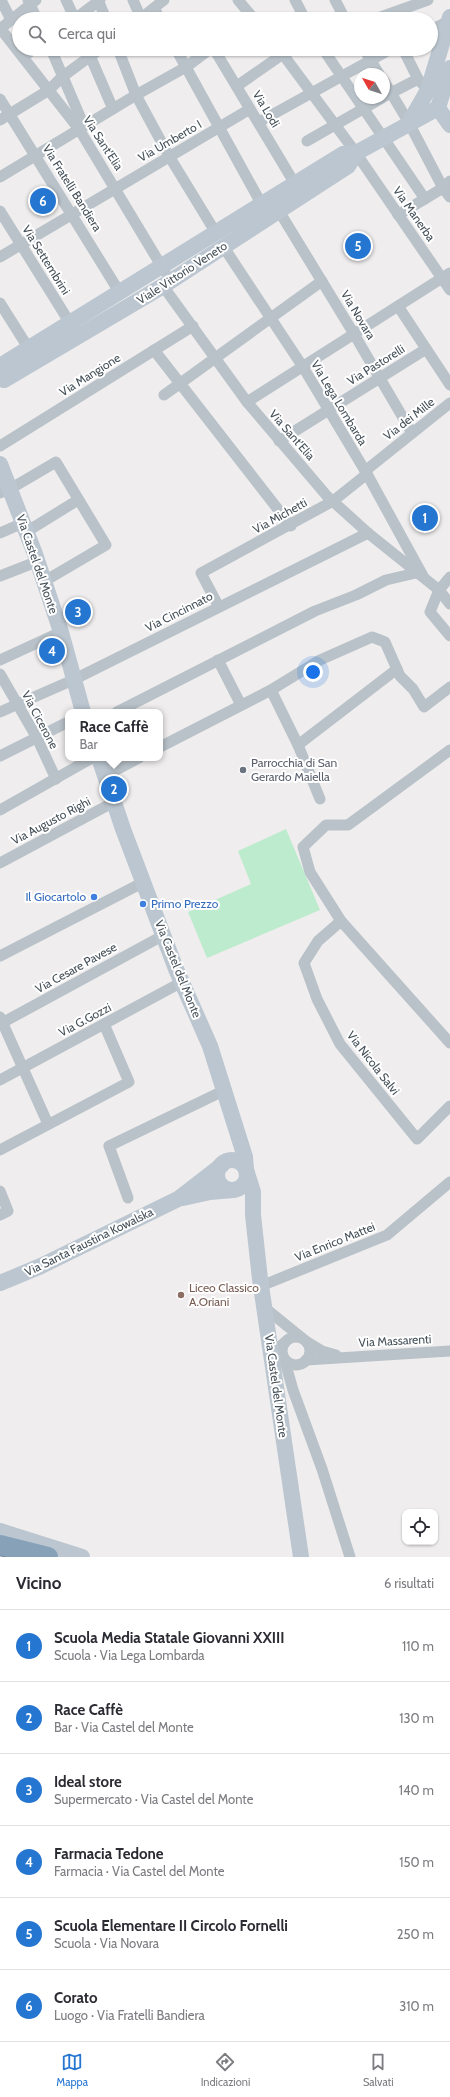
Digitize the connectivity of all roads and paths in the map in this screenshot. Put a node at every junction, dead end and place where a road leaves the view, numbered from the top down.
1 (1, 0) edge
2 (66, 0) edge
3 (99, 0) edge
4 (133, 0) edge
5 (164, 0) edge
6 (238, 0) edge
7 (295, 0) edge
8 (335, 0) edge
9 (428, 0) edge
10 (32, 2) edge
11 (154, 8) junction
12 (20, 12) edge
13 (35, 12) edge
14 (72, 12) edge
15 (84, 12) edge
16 (103, 12) edge
17 (138, 12) edge
18 (148, 12) edge
19 (156, 12) edge
20 (247, 12) edge
21 (301, 12) edge
22 (341, 12) edge
23 (397, 12) edge
24 (449, 19) edge
25 (11, 20) joint
26 (438, 26) edge
27 (0, 28) edge
28 (12, 42) edge
29 (438, 49) edge
30 (53, 56) edge
31 (86, 56) edge
32 (90, 56) edge
33 (121, 56) edge
34 (180, 56) edge
35 (201, 56) edge
36 (218, 56) edge
37 (276, 56) edge
38 (284, 56) edge
39 (328, 56) edge
40 (368, 56) edge
41 (378, 56) edge
42 (406, 56) edge
43 (435, 56) edge
44 (24, 57) edge
45 (371, 60) junction
46 (186, 67) junction
47 (376, 68) edge
48 (450, 68) edge
49 (341, 76) junction
50 (62, 77) junction
51 (237, 86) junction
52 (49, 90) junction
53 (423, 90) junction
54 (311, 92) junction
55 (136, 94) junction
56 (390, 95) edge
57 (0, 99) edge
58 (390, 101) edge
59 (372, 104) edge
60 (438, 108) junction
61 (113, 109) junction
62 (250, 109) junction
63 (364, 109) junction
64 (5, 117) edge
65 (259, 122) junction
66 (409, 123) junction
67 (450, 125) edge
68 (336, 126) junction
69 (82, 128) junction
70 (218, 128) junction
71 (384, 138) junction
72 (307, 141) dead end
73 (356, 153) junction
74 (36, 154) junction
75 (169, 156) junction
76 (0, 177) edge
77 (295, 184) junction
78 (116, 187) junction
79 (448, 189) edge
80 (425, 199) junction
81 (262, 206) junction
82 (0, 211) edge
83 (279, 211) junction
84 (72, 214) junction
85 (398, 215) junction
86 (219, 240) junction
87 (22, 244) junction
88 (0, 257) edge
89 (162, 266) junction
90 (446, 276) edge
91 (322, 281) junction
92 (166, 284) junction
93 (450, 290) edge
94 (120, 293) junction
95 (0, 303) edge
96 (398, 306) junction
97 (271, 319) junction
98 (70, 323) junction
99 (193, 326) junction
100 (354, 334) junction
101 (29, 349) junction
102 (154, 350) junction
103 (426, 350) junction
104 (215, 359) junction
105 (0, 366) edge
106 (303, 367) junction
107 (0, 378) edge
108 (379, 378) junction
109 (179, 384) junction
110 (450, 385) edge
111 (164, 395) dead end
112 (247, 402) junction
113 (450, 403) edge
114 (328, 410) junction
115 (412, 433) junction
116 (279, 441) junction
117 (0, 446) edge
118 (0, 464) edge
119 (366, 472) junction
120 (5, 491) edge
121 (78, 500) junction
122 (333, 501) junction
123 (291, 526) junction
124 (24, 528) junction
125 (0, 533) edge
126 (368, 533) junction
127 (36, 562) junction
128 (0, 576) edge
129 (420, 576) junction
130 (450, 577) edge
131 (43, 582) junction
132 (439, 590) junction
133 (450, 604) edge
134 (219, 607) junction
135 (61, 632) junction
136 (450, 636) edge
137 (0, 660) edge
138 (218, 660) junction
139 (397, 669) junction
140 (0, 674) edge
141 (73, 680) junction
142 (450, 687) edge
143 (270, 690) junction
144 (18, 704) junction
145 (242, 705) junction
146 (82, 709) edge
147 (124, 709) edge
148 (0, 712) edge
149 (65, 724) edge
150 (37, 738) junction
151 (163, 745) edge
152 (298, 745) junction
153 (450, 750) edge
154 (0, 756) edge
155 (87, 761) edge
156 (100, 761) edge
157 (133, 761) edge
158 (105, 776) junction
159 (56, 779) junction
160 (320, 799) dead end
161 (114, 802) junction
162 (0, 810) edge
163 (0, 863) edge
164 (144, 882) junction
165 (341, 921) junction
166 (164, 935) junction
167 (0, 956) edge
168 (182, 982) junction
169 (1, 1021) edge
170 (104, 1024) junction
171 (450, 1043) edge
172 (23, 1068) junction
173 (0, 1080) edge
174 (223, 1090) junction
175 (450, 1106) edge
176 (48, 1124) junction
177 (238, 1136) junction
178 (0, 1150) edge
179 (225, 1163) junction
180 (246, 1171) junction
181 (450, 1182) edge
182 (232, 1190) junction
183 (0, 1191) edge
184 (128, 1198) dead end
185 (178, 1199) junction
186 (0, 1215) edge
187 (253, 1215) junction
188 (0, 1283) edge
189 (261, 1286) junction
190 (265, 1308) junction
191 (305, 1340) junction
192 (280, 1351) junction
193 (450, 1351) edge
194 (342, 1357) junction
195 (306, 1360) junction
196 (0, 1531) edge
197 (0, 1545) edge
198 (48, 1557) edge
199 (82, 1557) edge
200 (301, 1557) edge
201 (350, 1557) edge

1 - 25 street
2 - 14 street
3 - 15 street
3 - 16 street
4 - 17 street
5 - 11 street
6 - 20 street
7 - 21 street
8 - 22 street
9 - 23 street
10 - 12 street
10 - 13 street
11 - 18 street
11 - 19 street
24 - 26 street
24 - 29 main road, Viale Vittorio Veneto
25 - 27 street
27 - 28 street, Via Sant'Elia
30 - 50 street
31 - 50 street
32 - 61 street
33 - 55 street, Via Lega Lombarda
34 - 46 street
35 - 46 street
36 - 51 street, Via Lodi
37 - 51 street
38 - 54 street, Via Manerba
39 - 49 street
40 - 45 street
41 - 45 street
42 - 53 street
43 - 53 main road, Viale Vittorio Veneto
44 - 52 street, Via Sant'Elia
45 - 47 street
45 - 49 street
46 - 55 street
46 - 70 street
48 - 60 main road
49 - 54 street
49 - 63 street
50 - 52 street
50 - 69 street
51 - 62 street, Via Lodi
52 - 64 street
52 - 69 street, Via Sant'Elia
53 - 56 street
53 - 60 main road
53 - 66 main road, Viale Vittorio Veneto
54 - 65 street
54 - 68 street, Via Manerba
55 - 61 street
55 - 75 street, Via Lega Lombarda
57 - 64 street, Via Fratelli Bandiera
58 - 66 street
59 - 63 street
60 - 66 main road, Viale Vittorio Veneto
60 - 67 main road
61 - 69 street
62 - 65 street, Via Lodi
62 - 70 street, Via Umberto I
63 - 68 street
63 - 71 street
64 - 74 street, Via Fratelli Bandiera
65 - 77 street, Via Lodi
66 - 71 main road, Viale Vittorio Veneto
66 - 79 street
68 - 72 street
68 - 73 street, Via Manerba
69 - 74 street
69 - 78 street, Via Sant'Elia
70 - 75 street, Via Umberto I
70 - 81 street
71 - 73 main road, Viale Vittorio Veneto
71 - 80 street
73 - 77 main road, Viale Vittorio Veneto
73 - 83 main road, Viale Vittorio Veneto
73 - 85 street, Via Manerba
74 - 76 street
74 - 84 street, Via Fratelli Bandiera
75 - 78 street, Via Umberto I
75 - 86 street, Via Lega Lombarda
77 - 81 main road, Viale Vittorio Veneto
78 - 84 street, Via Umberto I
78 - 89 street, Via Sant'Elia
79 - 80 street
80 - 85 street
81 - 86 main road, Viale Vittorio Veneto
82 - 87 street, Via Settembrini
83 - 86 main road, Viale Vittorio Veneto
83 - 91 street, Via Novara
84 - 87 street, Via Umberto I
84 - 94 street, Via Fratelli Bandiera
85 - 90 street, Via Manerba
86 - 89 main road, Viale Vittorio Veneto
86 - 92 main road, Viale Vittorio Veneto
86 - 97 street, Via Lega Lombarda
87 - 88 street, Via Umberto I
87 - 98 street, Via Settembrini
89 - 92 street, Via Sant'Elia
89 - 94 main road, Viale Vittorio Veneto
90 - 93 street, Via Manerba
90 - 96 street
91 - 97 street
91 - 100 street, Via Novara
92 - 99 street, Via Sant'Elia
92 - 107 main road, Viale Vittorio Veneto
94 - 98 main road, Viale Vittorio Veneto
95 - 101 street
96 - 100 street
96 - 103 street
97 - 104 street
97 - 106 street, Via Lega Lombarda
98 - 101 main road, Viale Vittorio Veneto
99 - 102 street, Via Mangione
99 - 104 street, Via Sant'Elia
100 - 106 street
100 - 108 street, Via Novara
101 - 105 main road, Viale Vittorio Veneto
102 - 109 street
102 - 117 street, Via Mangione
103 - 108 street, Via Pastorelli
103 - 110 street
104 - 109 street
104 - 112 street, Via Sant'Elia
106 - 112 street
106 - 114 street, Via Lega Lombarda
108 - 114 street, Via Pastorelli
108 - 115 street, Via Novara
109 - 111 street
109 - 123 street
112 - 116 street, Via Sant'Elia
113 - 115 street, Via dei Mille
114 - 116 street, Via Pastorelli
114 - 119 street, Via Lega Lombarda
115 - 119 street, Via dei Mille
116 - 122 street, Via Sant'Elia
118 - 120 main road, Via Castel del Monte
119 - 122 street, Via Michetti
119 - 129 street, Via Lega Lombarda
120 - 121 street
120 - 124 main road, Via Castel del Monte
121 - 124 street
121 - 131 street
122 - 123 street, Via Michetti
122 - 126 street, Via Sant'Elia
123 - 134 street, Via Michetti
124 - 125 street
124 - 127 main road, Via Castel del Monte
126 - 129 street, Via Sant'Elia
126 - 134 street, Via Cincinnato
127 - 128 street
127 - 131 main road, Via Castel del Monte
129 - 132 street, Via Sant'Elia
129 - 138 street
130 - 132 street
131 - 135 main road, Via Castel del Monte
132 - 133 street
132 - 136 street
134 - 141 street, Via Cincinnato
135 - 137 street
135 - 141 main road, Via Castel del Monte
138 - 145 street
138 - 147 street
139 - 142 street
139 - 143 street
139 - 152 street
140 - 144 street, Via Cicerone
141 - 144 street, Via Cincinnato
141 - 146 main road, Via Castel del Monte
143 - 145 street
143 - 152 street
144 - 148 street, Via Cincinnato
144 - 150 street, Via Cicerone
145 - 151 street
149 - 150 street
150 - 154 street
150 - 159 street, Via Cicerone
152 - 160 street
153 - 165 street
155 - 159 street
156 - 158 main road, Via Castel del Monte
157 - 158 street
158 - 161 main road, Via Castel del Monte
159 - 162 street
161 - 163 street, Via Augusto Righi
161 - 164 main road, Via Castel del Monte
164 - 166 main road, Via Castel del Monte
164 - 167 street
165 - 171 street
165 - 175 street, Via Nicola Salvi
166 - 168 main road, Via Castel del Monte
166 - 169 street, Via Cesare Pavese
168 - 170 street, Via G.Gozzi
168 - 174 main road, Via Castel del Monte
169 - 172 street
170 - 172 street, Via G.Gozzi
170 - 176 street
172 - 173 street, Via G.Gozzi
172 - 176 street
174 - 177 main road, Via Castel del Monte
174 - 184 street
176 - 178 street
177 - 179 main road, Via Castel del Monte
177 - 180 main road, Via Castel del Monte
179 - 180 main road
179 - 182 main road, Via Castel del Monte
179 - 185 main road
180 - 182 main road
180 - 187 main road, Via Castel del Monte
181 - 189 street, Via Enrico Mattei
182 - 185 main road
182 - 187 main road, Via Castel del Monte
183 - 186 street
185 - 188 main road, Via Santa Faustina Kowalska
187 - 189 main road, Via Castel del Monte
189 - 190 main road, Via Castel del Monte
190 - 191 street
190 - 192 main road, Via Castel del Monte
191 - 192 street
191 - 194 street
191 - 195 street
192 - 195 street
192 - 200 main road, Via Castel del Monte
192 - 201 street
193 - 194 street, Via Massarenti
194 - 195 street, Via Massarenti
196 - 199 main road
197 - 198 highway

